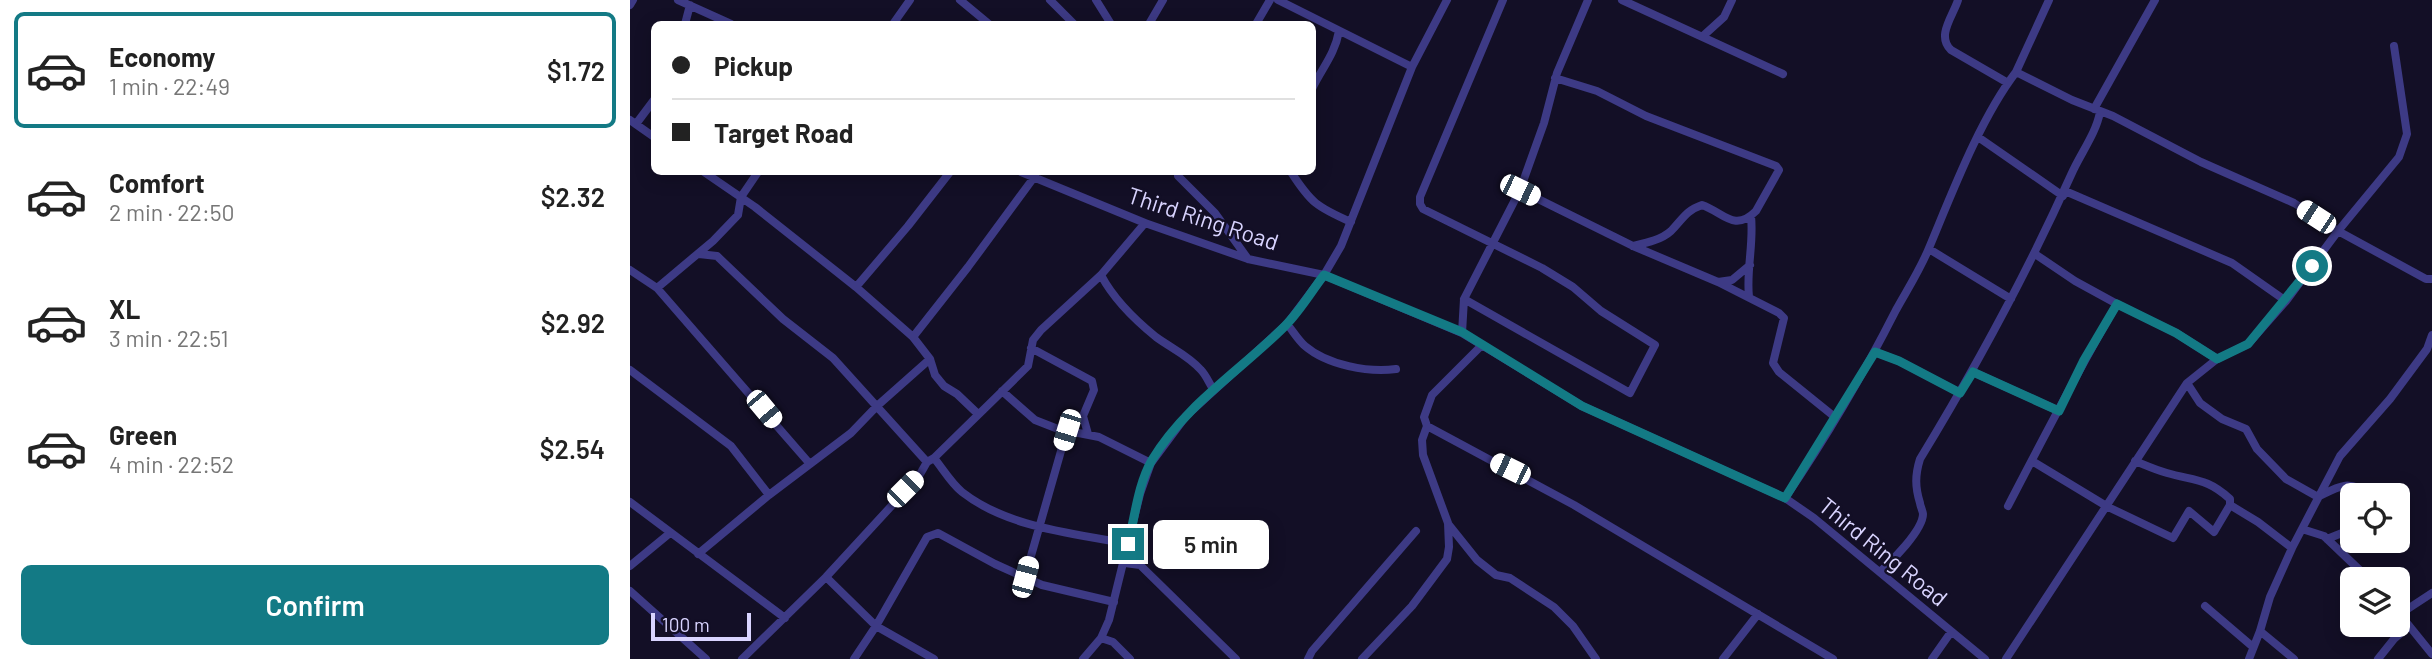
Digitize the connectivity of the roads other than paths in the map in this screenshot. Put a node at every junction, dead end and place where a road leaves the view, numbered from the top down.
1 (633, 0) edge
2 (910, 0) edge
3 (960, 0) edge
4 (1050, 0) edge
5 (1096, 0) edge
6 (1163, 0) edge
7 (1270, 0) edge
8 (1278, 0) edge
9 (1447, 0) edge
10 (1503, 0) edge
11 (1588, 0) edge
12 (1732, 0) edge
13 (1958, 0) edge
14 (2049, 0) edge
15 (2155, 0) edge
16 (1626, 1) edge
17 (683, 2) edge
18 (630, 5) edge
19 (685, 21) edge
20 (724, 21) edge
21 (896, 21) edge
22 (985, 21) edge
23 (1071, 21) edge
24 (1109, 21) edge
25 (1151, 21) edge
26 (1258, 21) edge
27 (1339, 31) junction
28 (1703, 36) junction
29 (2395, 46) dead end
30 (1412, 67) junction
31 (2016, 72) junction
32 (1783, 74) dead end
33 (1555, 79) junction
34 (1316, 80) edge
35 (2008, 83) junction
36 (651, 103) edge
37 (2097, 111) junction
38 (633, 122) edge
39 (651, 135) edge
40 (1978, 138) junction
41 (708, 175) edge
42 (756, 175) edge
43 (948, 175) edge
44 (1032, 175) edge
45 (1178, 175) edge
46 (1293, 175) edge
47 (1035, 176) junction
48 (1520, 190) junction
49 (2064, 193) junction
50 (741, 197) junction
51 (755, 208) junction
52 (738, 215) junction
53 (1751, 216) junction
54 (1351, 222) junction
55 (1145, 223) junction
56 (2338, 231) junction
57 (713, 241) junction
58 (1492, 244) junction
59 (1633, 246) junction
60 (1929, 249) junction
61 (699, 254) junction
62 (2035, 254) junction
63 (717, 256) junction
64 (1248, 259) junction
65 (1750, 265) junction
66 (630, 270) edge
67 (1101, 275) junction
68 (1324, 275) junction
69 (2432, 279) edge
70 (1718, 282) junction
71 (856, 287) junction
72 (657, 288) junction
73 (1749, 297) junction
74 (1464, 299) junction
75 (2011, 299) junction
76 (2286, 301) junction
77 (2117, 304) junction
78 (1287, 324) junction
79 (1462, 332) junction
80 (2432, 335) edge
81 (913, 337) junction
82 (1481, 346) junction
83 (1031, 348) junction
84 (1875, 352) junction
85 (930, 359) junction
86 (2217, 359) junction
87 (1396, 369) dead end
88 (630, 370) edge
89 (1973, 372) junction
90 (2187, 383) junction
91 (1213, 389) junction
92 (1002, 391) junction
93 (1960, 393) junction
94 (877, 407) junction
95 (2059, 411) junction
96 (978, 414) junction
97 (1836, 418) junction
98 (1427, 426) junction
99 (1067, 430) junction
100 (1088, 433) junction
101 (930, 460) junction
102 (2032, 461) junction
103 (2135, 461) junction
104 (1151, 463) junction
105 (810, 464) junction
106 (2340, 486) edge
107 (769, 495) junction
108 (2318, 497) junction
109 (1785, 498) junction
110 (630, 502) edge
111 (2230, 505) junction
112 (2008, 506) dead end
113 (2108, 507) junction
114 (1448, 523) junction
115 (1038, 527) junction
116 (2302, 529) junction
117 (1416, 531) dead end
118 (670, 533) junction
119 (2340, 534) edge
120 (2328, 539) junction
121 (1128, 544) junction
122 (2291, 548) junction
123 (698, 554) junction
124 (1125, 563) junction
125 (630, 566) edge
126 (2357, 567) edge
127 (1880, 572) junction
128 (825, 577) junction
129 (1025, 577) junction
130 (630, 591) edge
131 (2432, 593) edge
132 (1114, 602) junction
133 (2204, 606) dead end
134 (2410, 606) edge
135 (1758, 614) junction
136 (785, 618) junction
137 (876, 626) junction
138 (2410, 627) edge
139 (2260, 631) junction
140 (1951, 632) junction
141 (2396, 637) edge
142 (1101, 638) junction
143 (2253, 647) junction
144 (2432, 654) edge
145 (706, 659) edge
146 (742, 659) edge
147 (854, 659) edge
148 (934, 659) edge
149 (1083, 659) edge
150 (1130, 659) edge
151 (1236, 659) edge
152 (1308, 659) edge
153 (1362, 659) edge
154 (1596, 659) edge
155 (1723, 659) edge
156 (1833, 659) edge
157 (1932, 659) edge
158 (1985, 659) edge
159 (2006, 659) edge
160 (2249, 659) edge
161 (2294, 659) edge
162 (2378, 659) edge

1 - 18 street
2 - 21 street
3 - 22 street
4 - 23 street
5 - 24 street
6 - 25 street
7 - 26 street
8 - 27 street
9 - 30 street
10 - 58 street
11 - 33 street
12 - 28 street
13 - 35 street
14 - 31 street
15 - 37 street
16 - 28 street
17 - 19 street
17 - 20 street
27 - 30 street
27 - 34 street
28 - 32 street
29 - 56 street
30 - 54 street
31 - 35 street
31 - 37 street
33 - 48 street
33 - 53 street
35 - 40 street
36 - 38 street
37 - 49 street
37 - 56 street
38 - 39 street
40 - 49 street
40 - 60 street
41 - 50 street
42 - 50 street
43 - 71 street
44 - 47 street, Third Ring Road
45 - 64 street
46 - 54 street
47 - 55 street, Third Ring Road
47 - 81 street
48 - 58 street
48 - 59 street
49 - 62 street
49 - 76 street
50 - 51 street
50 - 52 street
51 - 52 street
51 - 71 street
52 - 57 street
53 - 59 street
53 - 65 street
54 - 68 street
55 - 64 street, Third Ring Road
55 - 67 street
56 - 69 street
56 - 76 street
57 - 61 street
57 - 63 street
58 - 74 street
58 - 74 street
59 - 70 street
60 - 75 street
60 - 84 street
61 - 63 street
61 - 72 street
62 - 75 street
62 - 77 street
63 - 94 street
64 - 68 street, Third Ring Road
65 - 70 street
65 - 73 street
66 - 72 street
67 - 83 street
67 - 91 street
68 - 78 street
68 - 79 street, Third Ring Road
70 - 73 street
71 - 81 street
72 - 105 street
73 - 97 street
74 - 79 street
75 - 89 street
76 - 86 street
77 - 86 street
77 - 95 street
78 - 87 street
78 - 91 street
79 - 82 street, Third Ring Road
80 - 108 street
81 - 85 street
82 - 98 street
82 - 109 street, Third Ring Road
83 - 92 street
83 - 100 street
84 - 93 street
84 - 97 street
85 - 94 street
85 - 96 street
86 - 90 street
88 - 107 street
89 - 93 street
89 - 95 street
90 - 103 street
90 - 108 street
91 - 104 street
92 - 96 street
92 - 99 street
93 - 127 street
94 - 101 street
94 - 105 street
95 - 102 street
96 - 101 street
97 - 109 street
98 - 114 street
98 - 135 street
99 - 100 street
99 - 115 street
100 - 104 street
101 - 115 street
101 - 128 street
102 - 112 street
102 - 113 street
103 - 111 street
103 - 113 street
104 - 121 street
105 - 107 street
106 - 108 street
107 - 123 street
108 - 116 street
109 - 127 street, Third Ring Road
110 - 118 street
111 - 113 street
111 - 122 street
113 - 159 street
114 - 153 street
114 - 154 street
115 - 121 street
115 - 129 street
116 - 120 street
116 - 122 street
117 - 152 street
118 - 123 street
118 - 125 street
119 - 120 street
120 - 126 street
121 - 124 street
122 - 139 street
123 - 136 street
124 - 132 street
124 - 151 street
127 - 140 street, Third Ring Road
128 - 136 street
128 - 137 street
129 - 132 street
129 - 137 street
130 - 145 street
131 - 134 street
132 - 142 street
133 - 143 street
135 - 155 street
135 - 156 street
136 - 146 street
137 - 147 street
137 - 148 street
138 - 144 street
139 - 143 street
139 - 161 street
140 - 157 street
140 - 158 street, Third Ring Road
141 - 162 street
142 - 149 street
142 - 150 street
143 - 160 street

